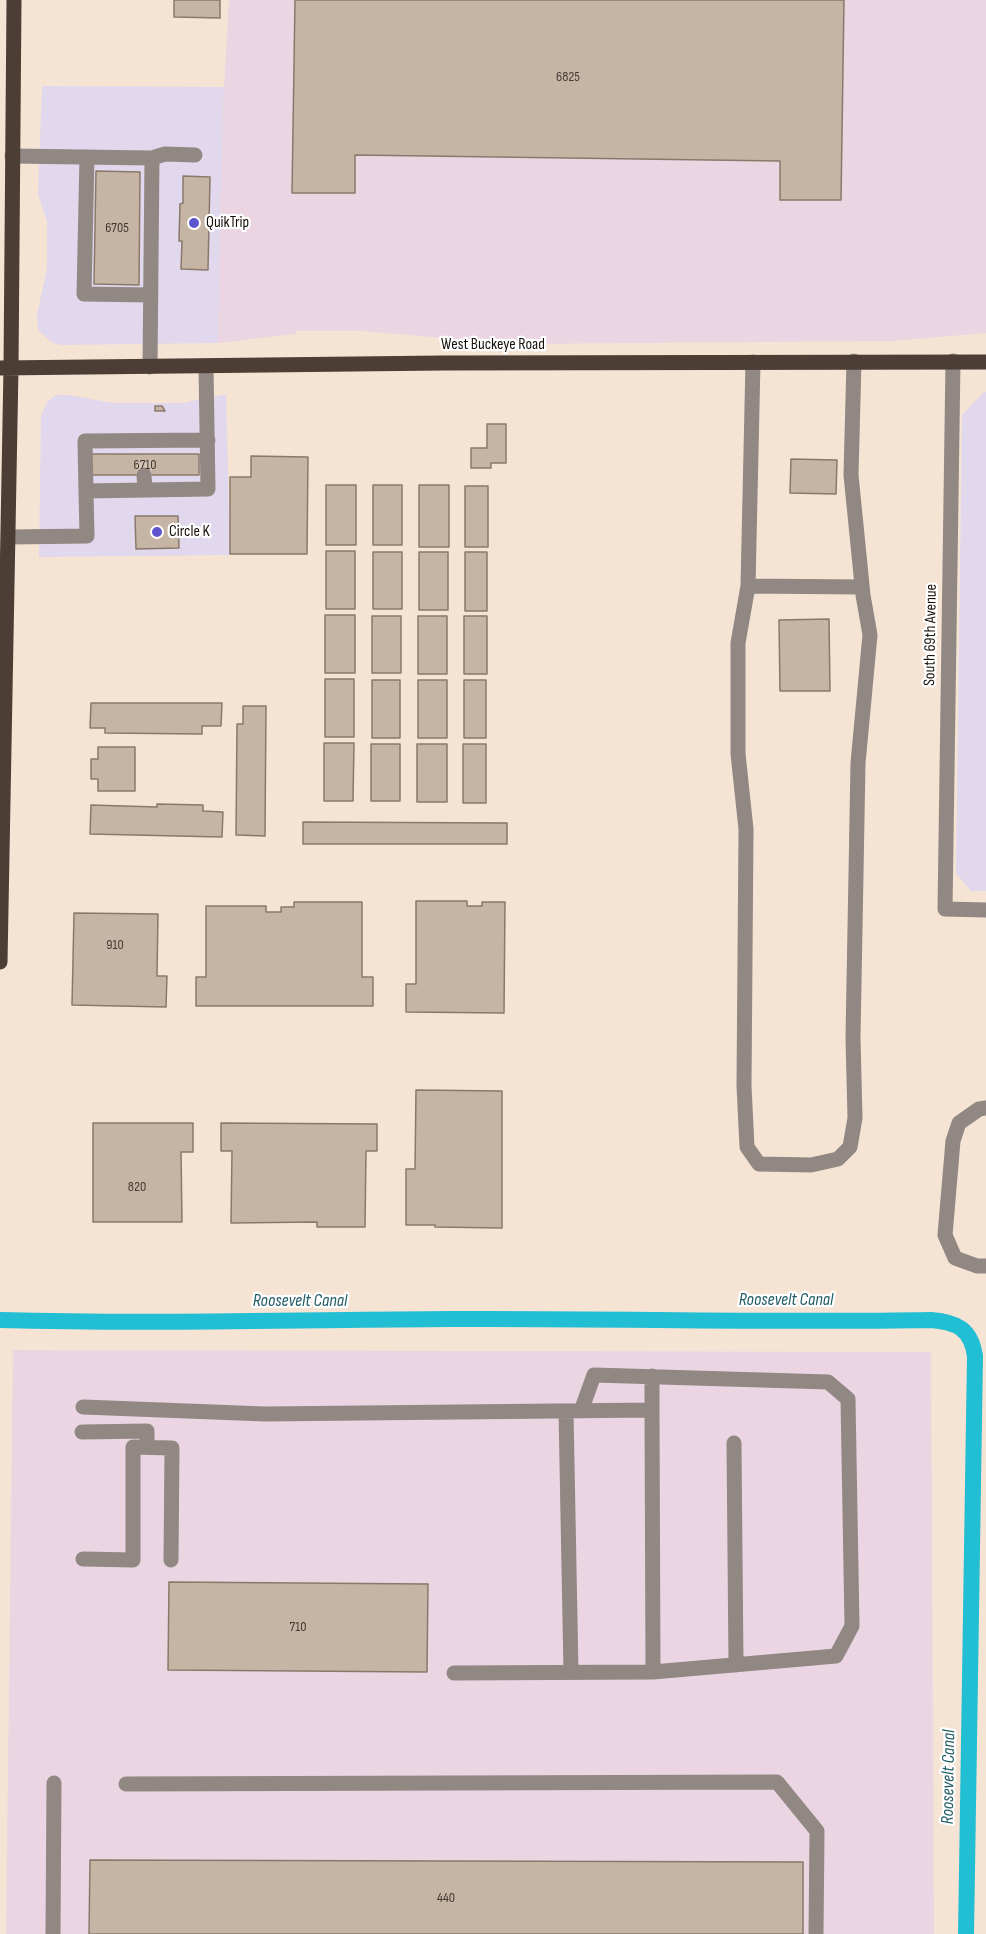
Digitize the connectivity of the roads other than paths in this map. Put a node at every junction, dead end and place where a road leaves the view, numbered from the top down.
1 (14, 0) edge
2 (195, 155) dead end
3 (12, 156) junction
4 (87, 158) junction
5 (152, 158) junction
6 (151, 296) junction
7 (854, 361) junction
8 (953, 361) junction
9 (753, 362) junction
10 (986, 362) edge
11 (150, 367) junction
12 (206, 367) junction
13 (6, 368) edge
14 (208, 440) junction
15 (86, 491) junction
16 (9, 537) junction
17 (748, 586) junction
18 (862, 587) junction
19 (986, 910) edge
20 (0, 962) edge
21 (986, 1108) edge
22 (986, 1266) edge
23 (652, 1376) junction
24 (83, 1407) dead end
25 (652, 1410) junction
26 (574, 1411) junction
27 (82, 1432) dead end
28 (734, 1443) dead end
29 (147, 1447) junction
30 (83, 1559) dead end
31 (171, 1560) dead end
32 (736, 1665) junction
33 (571, 1672) junction
34 (653, 1672) junction
35 (454, 1673) dead end
36 (54, 1783) dead end
37 (126, 1784) dead end
38 (53, 1934) edge
39 (816, 1934) edge

1 - 3 main road
2 - 5 street
3 - 4 street
3 - 13 main road
4 - 5 street
4 - 6 street
5 - 6 street
6 - 11 street
7 - 8 main road, West Buckeye Road
7 - 9 main road, West Buckeye Road
7 - 18 street
8 - 10 main road, West Buckeye Road
8 - 19 street, South 69th Avenue
9 - 12 main road, West Buckeye Road
9 - 17 street
11 - 12 main road, West Buckeye Road
11 - 13 main road, West Buckeye Road
12 - 14 street
13 - 16 main road
14 - 15 street
14 - 15 street
15 - 16 street
16 - 20 main road
17 - 18 street
17 - 18 street
21 - 22 street
23 - 25 street
23 - 26 street
23 - 32 street
24 - 26 street
25 - 26 street
25 - 34 street
26 - 33 street
27 - 29 street
28 - 32 street
29 - 30 street
29 - 31 street
32 - 34 street
33 - 34 street
33 - 35 street
36 - 38 street
37 - 39 street

